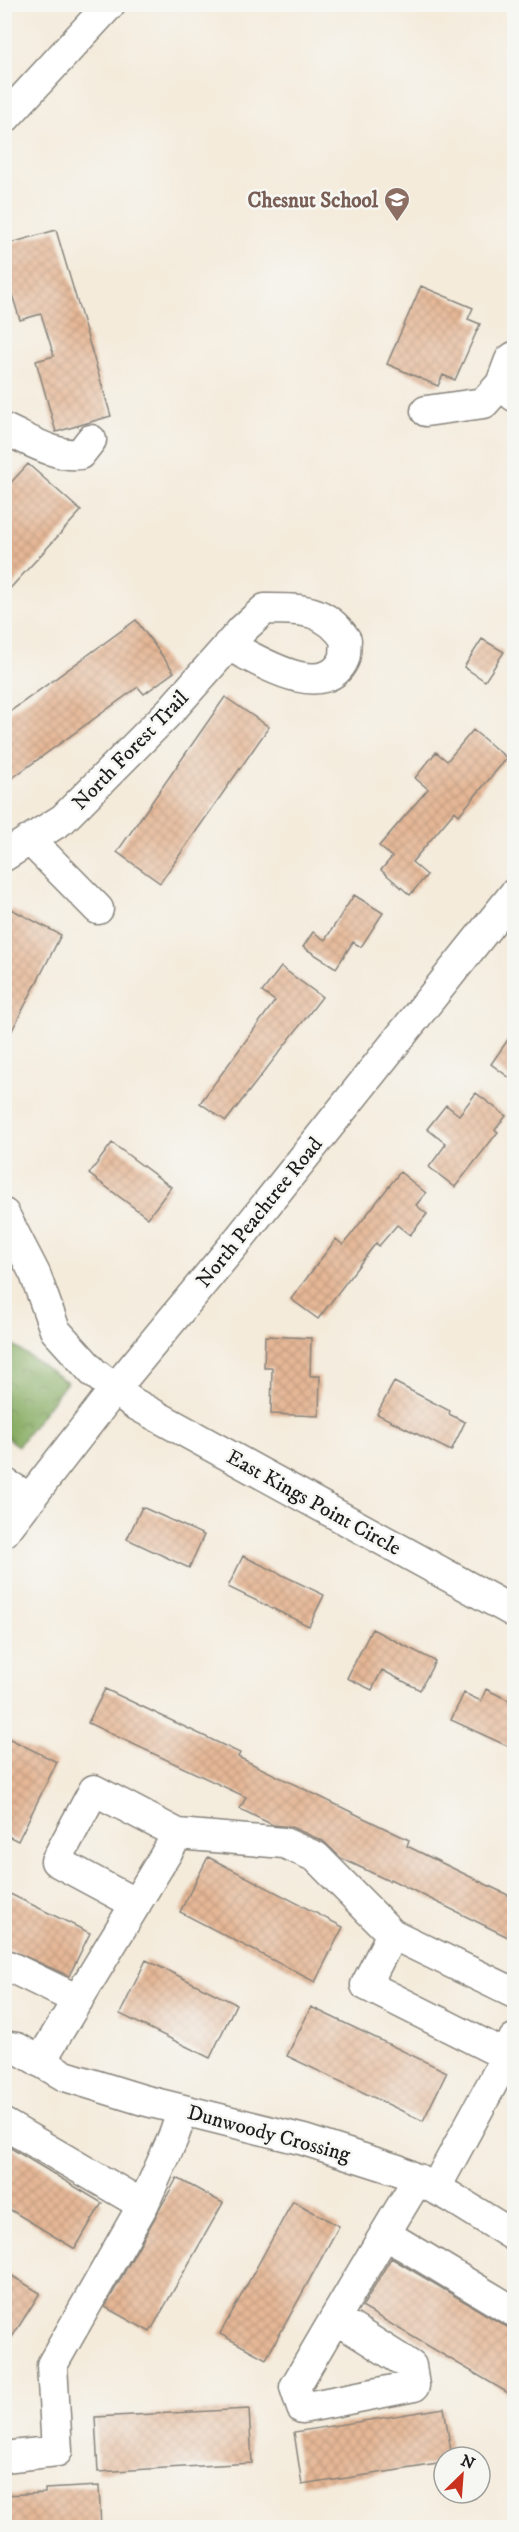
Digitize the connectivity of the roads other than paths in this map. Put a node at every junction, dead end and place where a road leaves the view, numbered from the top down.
1 (110, 4) edge
2 (4, 119) edge
3 (514, 357) edge
4 (508, 390) edge
5 (426, 411) dead end
6 (4, 429) edge
7 (91, 440) dead end
8 (236, 637) dead end
9 (30, 840) junction
10 (4, 856) edge
11 (514, 894) edge
12 (98, 909) dead end
13 (4, 1214) edge
14 (114, 1390) junction
15 (4, 1483) edge
16 (30, 1499) junction
17 (4, 1532) edge
18 (514, 1612) edge
19 (178, 1834) junction
20 (136, 1904) junction
21 (392, 1934) junction
22 (4, 1964) edge
23 (514, 1994) edge
24 (78, 2000) junction
25 (16, 2047) edge
26 (511, 2048) edge
27 (183, 2110) junction
28 (4, 2124) edge
29 (426, 2184) junction
30 (143, 2205) junction
31 (385, 2234) junction
32 (514, 2236) edge
33 (511, 2310) dead end
34 (335, 2318) dead end
35 (4, 2457) edge

1 - 2 street
3 - 4 street
4 - 5 street
6 - 7 street
8 - 9 street, North Forest Trail
9 - 10 street, North Forest Trail
9 - 12 street
11 - 14 street, North Peachtree Road
13 - 14 street
14 - 16 street, North Peachtree Road
14 - 18 street, East Kings Point Circle
15 - 16 street
16 - 17 street, North Peachtree Road
19 - 20 street
19 - 20 street
19 - 21 street
20 - 24 street
21 - 23 street
21 - 26 street
22 - 24 street
24 - 25 street
25 - 27 street, Dunwoody Crossing
26 - 29 street
27 - 29 street, Dunwoody Crossing
27 - 30 street
28 - 30 street
29 - 31 street
29 - 32 street, Dunwoody Crossing
30 - 35 street
31 - 33 street
31 - 34 street

